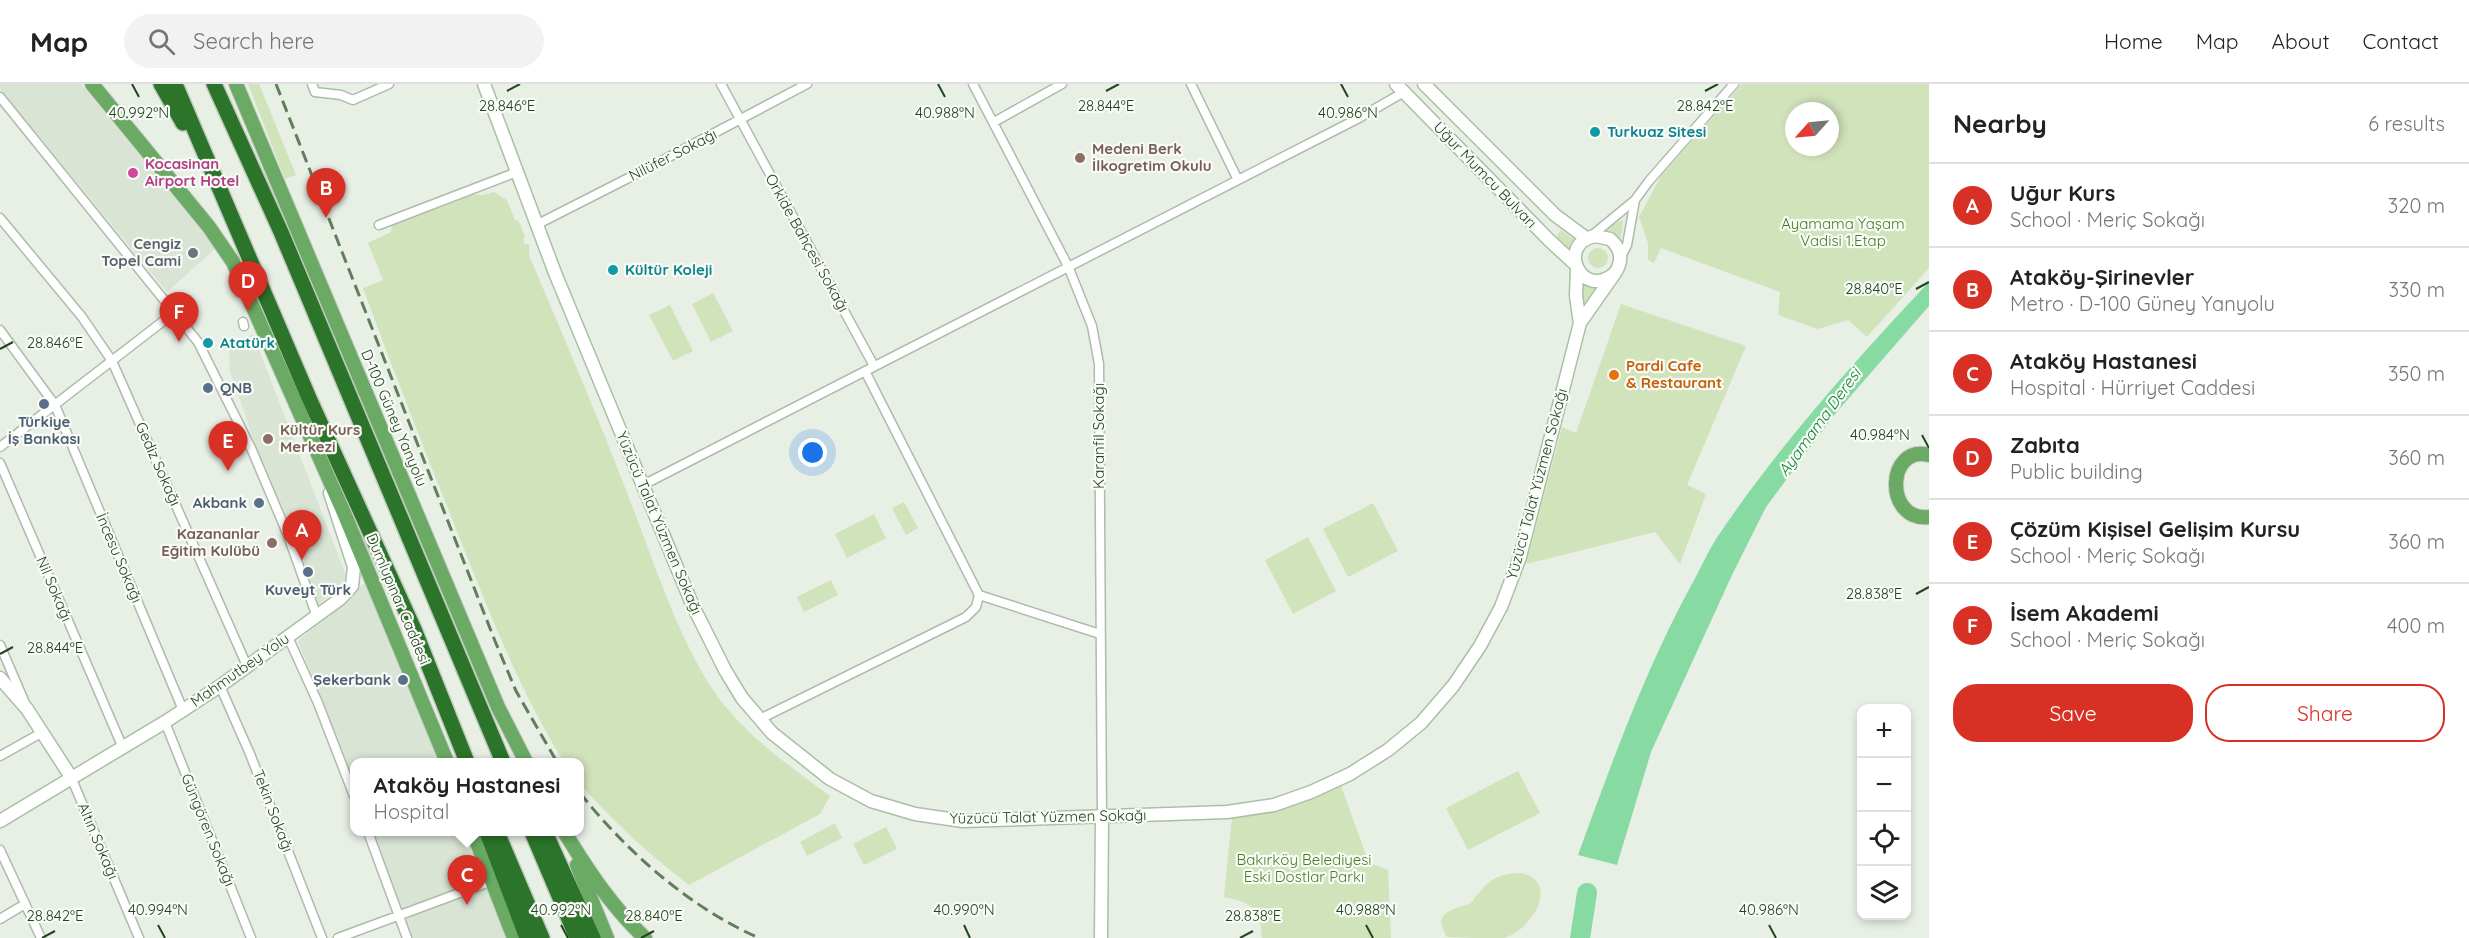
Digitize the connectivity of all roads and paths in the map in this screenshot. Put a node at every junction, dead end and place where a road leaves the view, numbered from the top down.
1 (92, 84) edge
2 (161, 84) edge
3 (175, 84) edge
4 (236, 84) edge
5 (312, 84) edge
6 (389, 84) edge
7 (484, 84) edge
8 (721, 84) edge
9 (807, 84) edge
10 (973, 84) edge
11 (1062, 84) edge
12 (1191, 84) edge
13 (1424, 84) edge
14 (1734, 84) edge
15 (215, 86) edge
16 (1400, 88) edge
17 (0, 97) edge
18 (740, 121) junction
19 (994, 122) junction
20 (517, 172) junction
21 (217, 180) junction
22 (1238, 180) junction
23 (1635, 200) junction
24 (0, 218) edge
25 (538, 224) junction
26 (379, 225) dead end
27 (1588, 238) junction
28 (1621, 257) junction
29 (1068, 266) junction
30 (1576, 266) junction
31 (1615, 273) junction
32 (175, 312) junction
33 (1580, 323) junction
34 (0, 330) edge
35 (112, 361) junction
36 (874, 366) junction
37 (864, 371) junction
38 (55, 405) junction
39 (0, 447) edge
40 (316, 449) junction
41 (1926, 453) edge
42 (0, 463) edge
43 (643, 484) junction
44 (1928, 517) edge
45 (979, 595) junction
46 (316, 617) junction
47 (1100, 634) junction
48 (288, 637) junction
49 (0, 645) edge
50 (247, 666) junction
51 (2, 684) edge
52 (220, 686) junction
53 (27, 709) junction
54 (183, 710) junction
55 (760, 719) junction
56 (165, 722) junction
57 (43, 732) junction
58 (123, 748) junction
59 (0, 756) edge
60 (445, 758) edge
61 (465, 758) edge
62 (501, 758) edge
63 (524, 758) edge
64 (71, 777) junction
65 (350, 786) edge
66 (1101, 817) junction
67 (0, 821) edge
68 (370, 836) edge
69 (475, 836) edge
70 (489, 836) edge
71 (499, 836) edge
72 (534, 836) edge
73 (547, 836) edge
74 (566, 836) edge
75 (567, 836) edge
76 (0, 850) edge
77 (492, 881) junction
78 (25, 904) junction
79 (397, 916) junction
80 (0, 919) edge
81 (41, 938) edge
82 (138, 938) edge
83 (251, 938) edge
84 (322, 938) edge
85 (338, 938) edge
86 (407, 938) edge
87 (514, 938) edge
88 (527, 938) edge
89 (542, 938) edge
90 (577, 938) edge
91 (593, 938) edge
92 (607, 938) edge
93 (645, 938) edge
94 (1101, 938) edge

1 - 40 main road, Dumlupınar Caddesi
2 - 21 highway
3 - 21 highway
4 - 63 main road, D-100 Güney Yanyolu
5 - 6 street
7 - 20 street, Yüzücü Talat Yüzmen Sokağı
8 - 18 street, Orkide Bahçesi Sokağı
9 - 18 street, Nilüfer Sokağı
10 - 19 street, Karanfil Sokağı
11 - 19 street
12 - 22 street
13 - 27 street, Uğur Mumcu Bulvarı
14 - 23 street
15 - 62 highway
16 - 22 street
16 - 30 street, Uğur Mumcu Bulvarı
17 - 32 street
18 - 25 street, Nilüfer Sokağı
18 - 36 street, Orkide Bahçesi Sokağı
19 - 29 street, Karanfil Sokağı
20 - 25 street, Yüzücü Talat Yüzmen Sokağı
20 - 26 street
21 - 61 highway
22 - 29 street
23 - 27 street
23 - 28 street
24 - 35 street, Gediz Sokağı
25 - 43 street, Yüzücü Talat Yüzmen Sokağı
27 - 28 street
27 - 30 street
28 - 31 street
29 - 36 street
29 - 47 street, Karanfil Sokağı
30 - 31 street
30 - 33 street
31 - 33 street
32 - 35 street
32 - 46 street
33 - 66 street, Yüzücü Talat Yüzmen Sokağı
34 - 38 street, İncesu Sokağı
35 - 38 street
35 - 50 street, Gediz Sokağı
36 - 37 street
37 - 43 street
37 - 45 street
38 - 39 street
38 - 54 street, İncesu Sokağı
40 - 46 street, Mahmutbey Yolu
40 - 60 main road, Dumlupınar Caddesi
41 - 44 main road
42 - 58 street, Nil Sokağı
43 - 55 street, Yüzücü Talat Yüzmen Sokağı
45 - 47 street
45 - 55 street
46 - 48 street, Mahmutbey Yolu
47 - 66 street, Karanfil Sokağı
48 - 50 street, Mahmutbey Yolu
48 - 65 street
49 - 53 street
50 - 52 street, Mahmutbey Yolu
51 - 53 street
52 - 54 street, Mahmutbey Yolu
52 - 84 street, Tekin Sokağı
53 - 57 street
54 - 56 street, Mahmutbey Yolu
55 - 66 street, Yüzücü Talat Yüzmen Sokağı
56 - 58 street, Mahmutbey Yolu
56 - 83 street, Güngören Sokağı
57 - 59 street
57 - 64 street
58 - 64 street, Mahmutbey Yolu
64 - 67 street, Mahmutbey Yolu
64 - 82 street, Altın Sokağı
66 - 94 street
68 - 79 street
69 - 77 main road
70 - 88 highway
71 - 89 highway
72 - 90 highway
73 - 91 highway
74 - 92 main road
75 - 93 main road
76 - 78 street
77 - 79 street
77 - 87 main road
78 - 80 street
78 - 81 street
79 - 85 street
79 - 86 street

